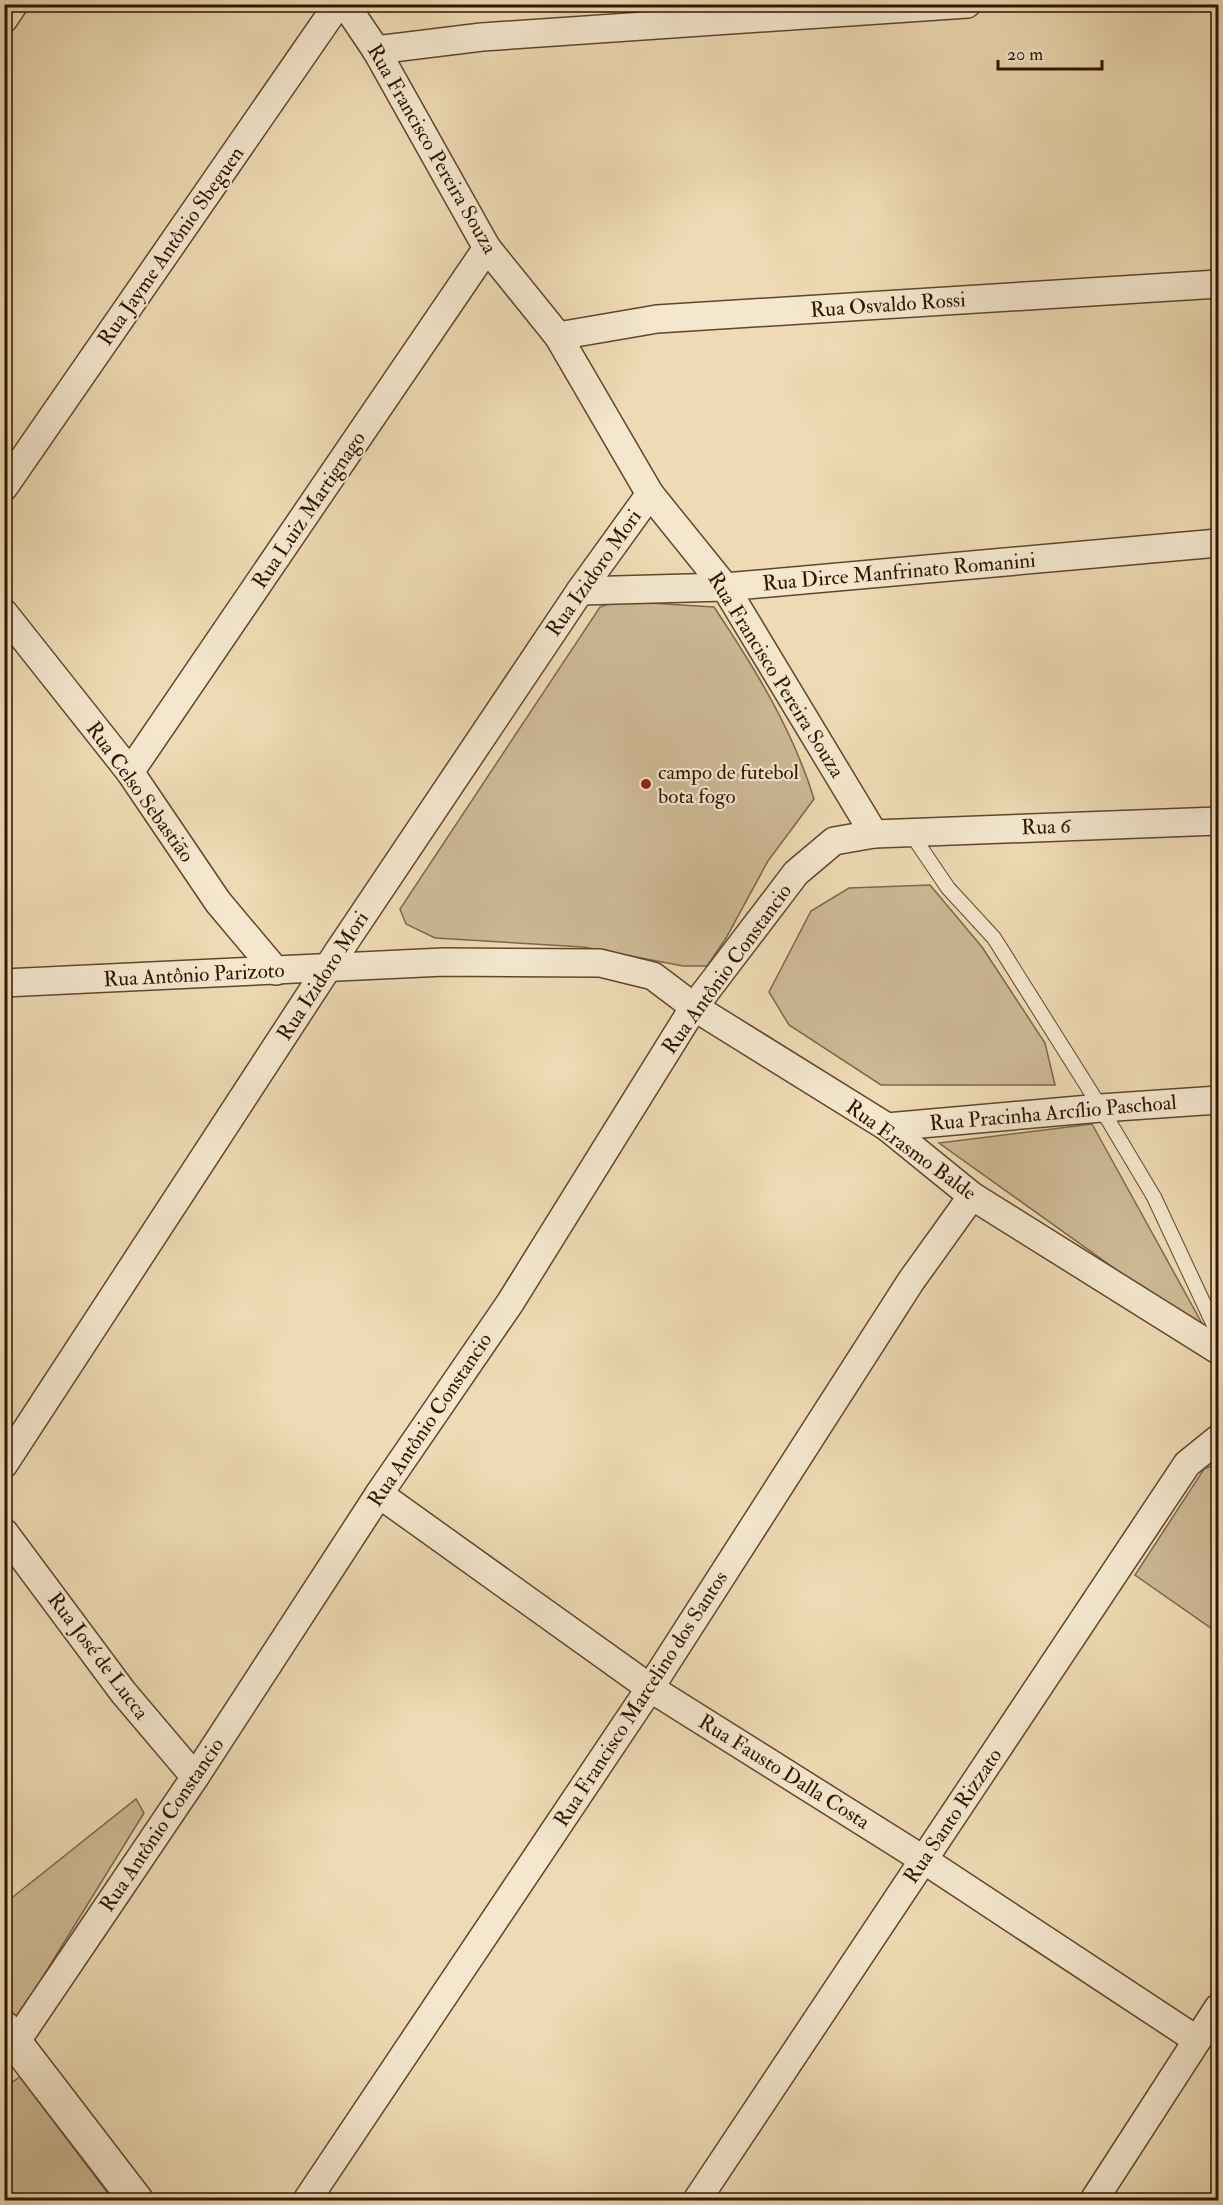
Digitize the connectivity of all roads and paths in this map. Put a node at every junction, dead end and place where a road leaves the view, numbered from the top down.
1 (14, 4) edge
2 (338, 4) edge
3 (345, 4) edge
4 (967, 4) edge
5 (4, 19) edge
6 (376, 50) junction
7 (488, 248) junction
8 (1218, 284) edge
9 (558, 336) junction
10 (4, 487) edge
11 (650, 494) junction
12 (1218, 543) edge
13 (725, 587) junction
14 (580, 591) junction
15 (4, 613) edge
16 (130, 772) junction
17 (1218, 821) edge
18 (910, 832) junction
19 (874, 834) junction
20 (600, 963) joint
21 (328, 968) junction
22 (276, 971) junction
23 (4, 983) edge
24 (694, 1007) junction
25 (1218, 1100) edge
26 (1101, 1108) junction
27 (887, 1127) junction
28 (972, 1196) junction
29 (1218, 1334) edge
30 (1218, 1350) edge
31 (1218, 1439) edge
32 (4, 1464) edge
33 (379, 1494) junction
34 (4, 1532) edge
35 (650, 1688) junction
36 (195, 1777) junction
37 (924, 1860) junction
38 (1218, 2008) edge
39 (8, 2040) edge
40 (1197, 2040) junction
41 (136, 2200) edge
42 (307, 2200) edge
43 (697, 2200) edge
44 (1094, 2200) edge

1 - 5 street
2 - 10 street, Rua Jayme Antônio Sbeguen
3 - 6 street, Rua Francisco Pereira Souza
4 - 6 street
6 - 7 street, Rua Francisco Pereira Souza
7 - 9 street, Rua Francisco Pereira Souza
7 - 16 street, Rua Luiz Martignago
8 - 9 street, Rua Osvaldo Rossi
9 - 11 street, Rua Francisco Pereira Souza
11 - 13 street, Rua Francisco Pereira Souza
11 - 14 street, Rua Izidoro Mori
12 - 13 street, Rua Dirce Manfrinato Romanini
13 - 14 street, Rua Dirce Manfrinato Romanini
13 - 19 street, Rua Francisco Pereira Souza
14 - 21 street, Rua Izidoro Mori
15 - 16 street, Rua Celso Sebastião
16 - 22 street, Rua Celso Sebastião
17 - 18 street, Rua 6
18 - 19 street, Rua 6
18 - 26 lane
19 - 24 street, Rua Antônio Constancio
20 - 21 street, Rua Antônio Parizoto
20 - 24 street, Rua Erasmo Balde
21 - 22 street, Rua Antônio Parizoto
21 - 32 street, Rua Izidoro Mori
22 - 23 street, Rua Antônio Parizoto
24 - 27 street, Rua Erasmo Balde
24 - 33 street, Rua Antônio Constancio
25 - 26 street, Rua Pracinha Arcílio Paschoal
26 - 27 street, Rua Pracinha Arcílio Paschoal
26 - 29 lane
27 - 28 street, Rua Erasmo Balde
28 - 30 street, Rua Erasmo Balde
28 - 35 street, Rua Francisco Marcelino dos Santos
31 - 37 street, Rua Santo Rizzato
33 - 35 street, Rua Fausto Dalla Costa
33 - 36 street, Rua Antônio Constancio
34 - 36 street, Rua José de Lucca
35 - 37 street, Rua Fausto Dalla Costa
35 - 42 street, Rua Francisco Marcelino dos Santos
36 - 39 street, Rua Antônio Constancio
37 - 40 street, Rua Fausto Dalla Costa
37 - 43 street, Rua Santo Rizzato
38 - 40 street
39 - 41 street
40 - 44 street

